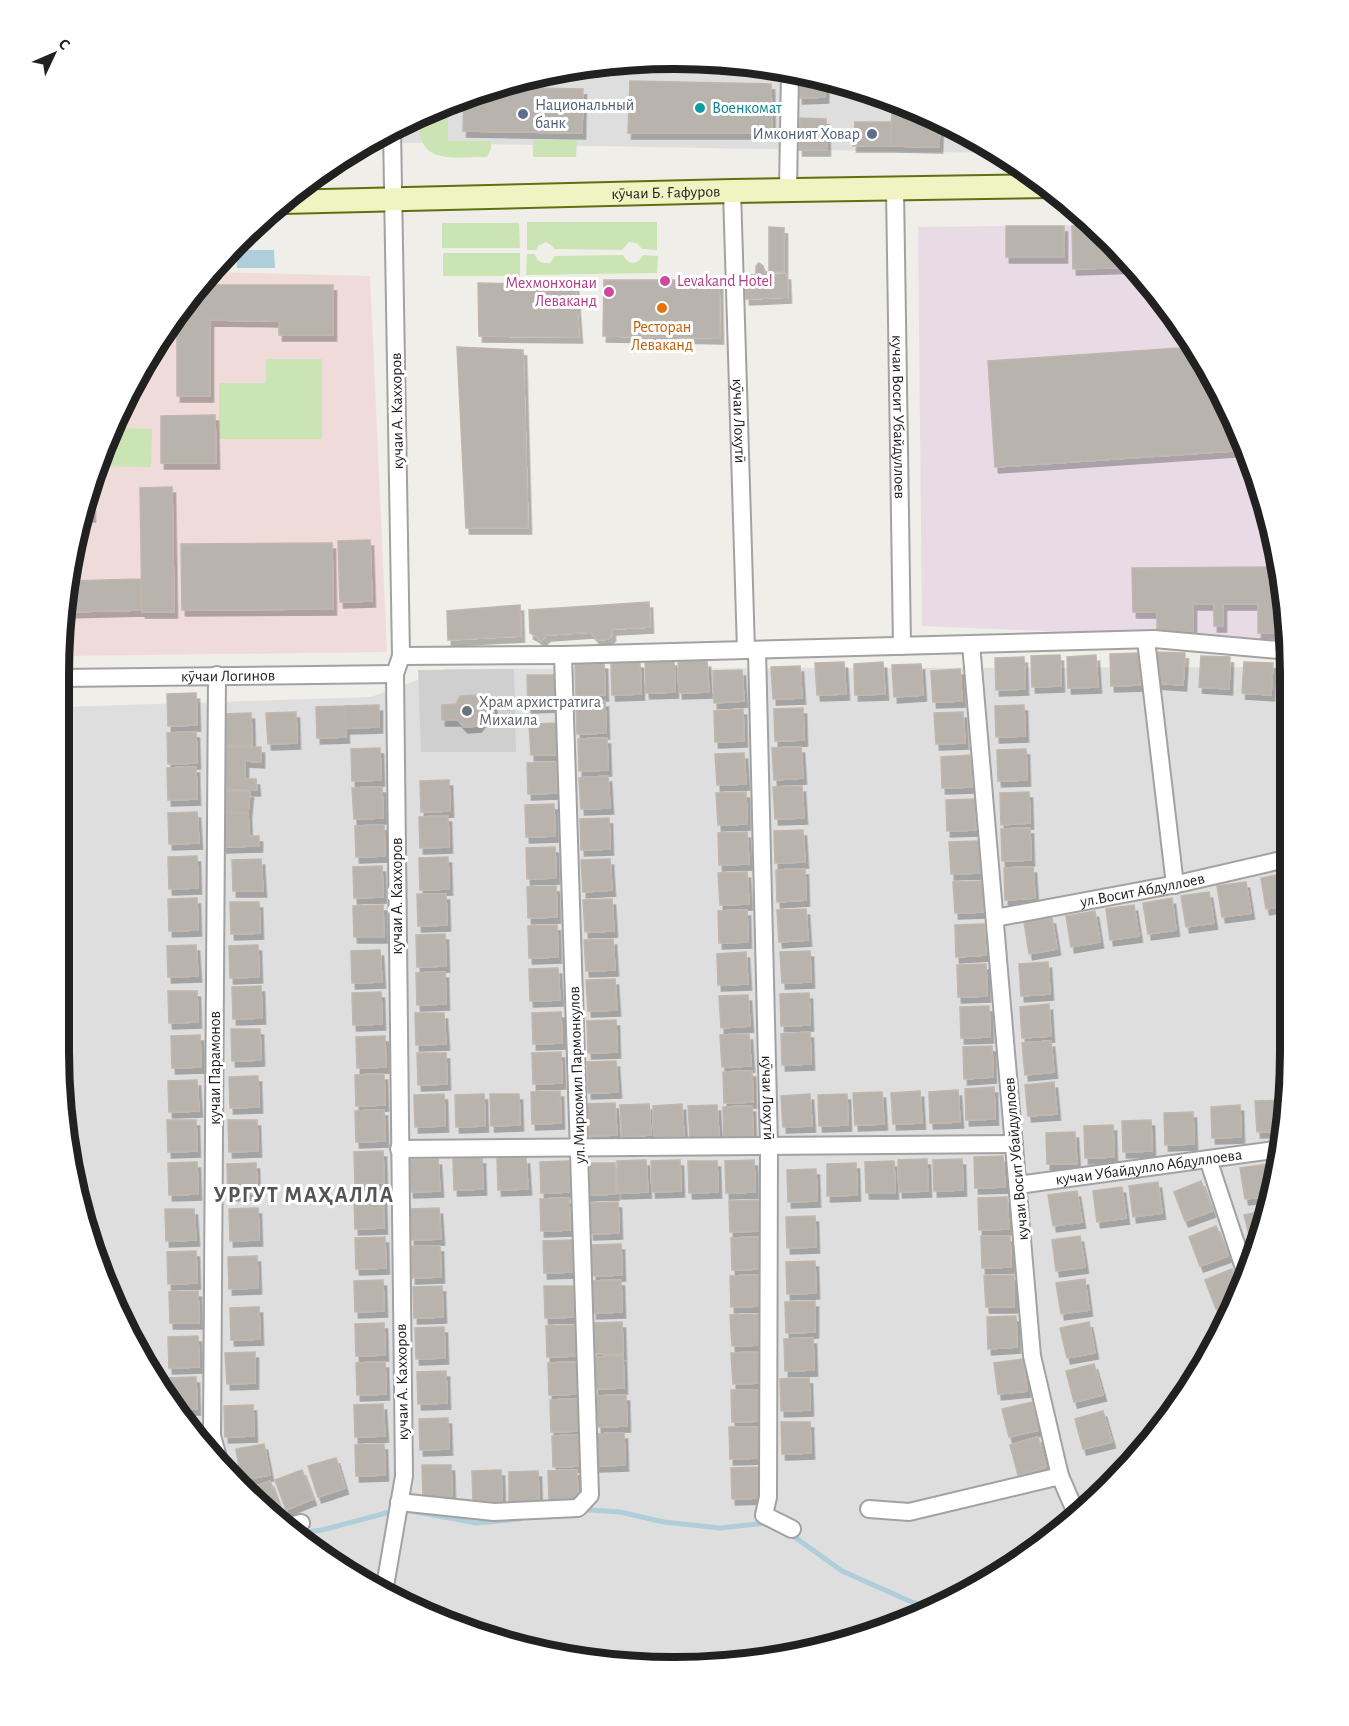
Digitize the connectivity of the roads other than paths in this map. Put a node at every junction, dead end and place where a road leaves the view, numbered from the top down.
1 (790, 80) edge
2 (392, 139) edge
3 (1032, 186) edge
4 (895, 189) junction
5 (788, 190) junction
6 (732, 191) junction
7 (394, 199) junction
8 (297, 202) edge
9 (1146, 640) junction
10 (971, 644) junction
11 (902, 646) junction
12 (752, 650) junction
13 (1279, 650) edge
14 (564, 655) junction
15 (401, 656) junction
16 (395, 674) junction
17 (217, 675) junction
18 (69, 678) edge
19 (1280, 860) edge
20 (1175, 885) junction
21 (995, 918) junction
22 (1014, 1144) junction
23 (769, 1146) junction
24 (579, 1148) junction
25 (399, 1149) junction
26 (1272, 1150) edge
27 (1208, 1159) junction
28 (1018, 1185) junction
29 (1242, 1262) edge
30 (215, 1446) edge
31 (1060, 1476) junction
32 (399, 1503) junction
33 (1074, 1507) edge
34 (869, 1509) dead end
35 (792, 1529) dead end
36 (385, 1583) edge

1 - 5 street
2 - 7 street, кучаи А. Каххоров
3 - 4 street, кӯчаи Б. Ғафуров
4 - 5 street, кӯчаи Б. Ғафуров
4 - 11 street, кучаи Восит Убайдуллоев
5 - 6 street, кӯчаи Б. Ғафуров
6 - 7 street, кӯчаи Б. Ғафуров
6 - 12 street, кӯчаи Лохутӣ
7 - 8 street, кӯчаи Б. Ғафуров
7 - 15 street, кучаи А. Каххоров
9 - 10 street
9 - 13 street
9 - 20 street
10 - 11 street
10 - 21 street, кучаи Восит Убайдуллоев
11 - 12 street
12 - 14 street
12 - 23 street, кӯчаи Лохутӣ
14 - 15 street
14 - 24 street, ул.Миркомил Пармонкулов
15 - 16 street, кучаи А. Каххоров
16 - 17 street, кӯчаи Логинов
16 - 25 street, кучаи А. Каххоров
17 - 18 street, кӯчаи Логинов
17 - 30 street, кучаи Парамонов
19 - 20 street, ул.Восит Абдуллоев
20 - 21 street, ул.Восит Абдуллоев
21 - 22 street, кучаи Восит Убайдуллоев
22 - 23 street
22 - 28 street, кучаи Восит Убайдуллоев
23 - 24 street
23 - 35 street, кӯчаи Лохутӣ
24 - 25 street
24 - 32 street, ул.Миркомил Пармонкулов
25 - 32 street, кучаи А. Каххоров
26 - 27 street, кучаи Убайдулло Абдуллоева
27 - 28 street, кучаи Убайдулло Абдуллоева
27 - 29 street
28 - 31 street, кучаи Восит Убайдуллоев
31 - 33 street, кучаи Восит Убайдуллоев
31 - 34 street
32 - 36 street, кучаи А. Каххоров

